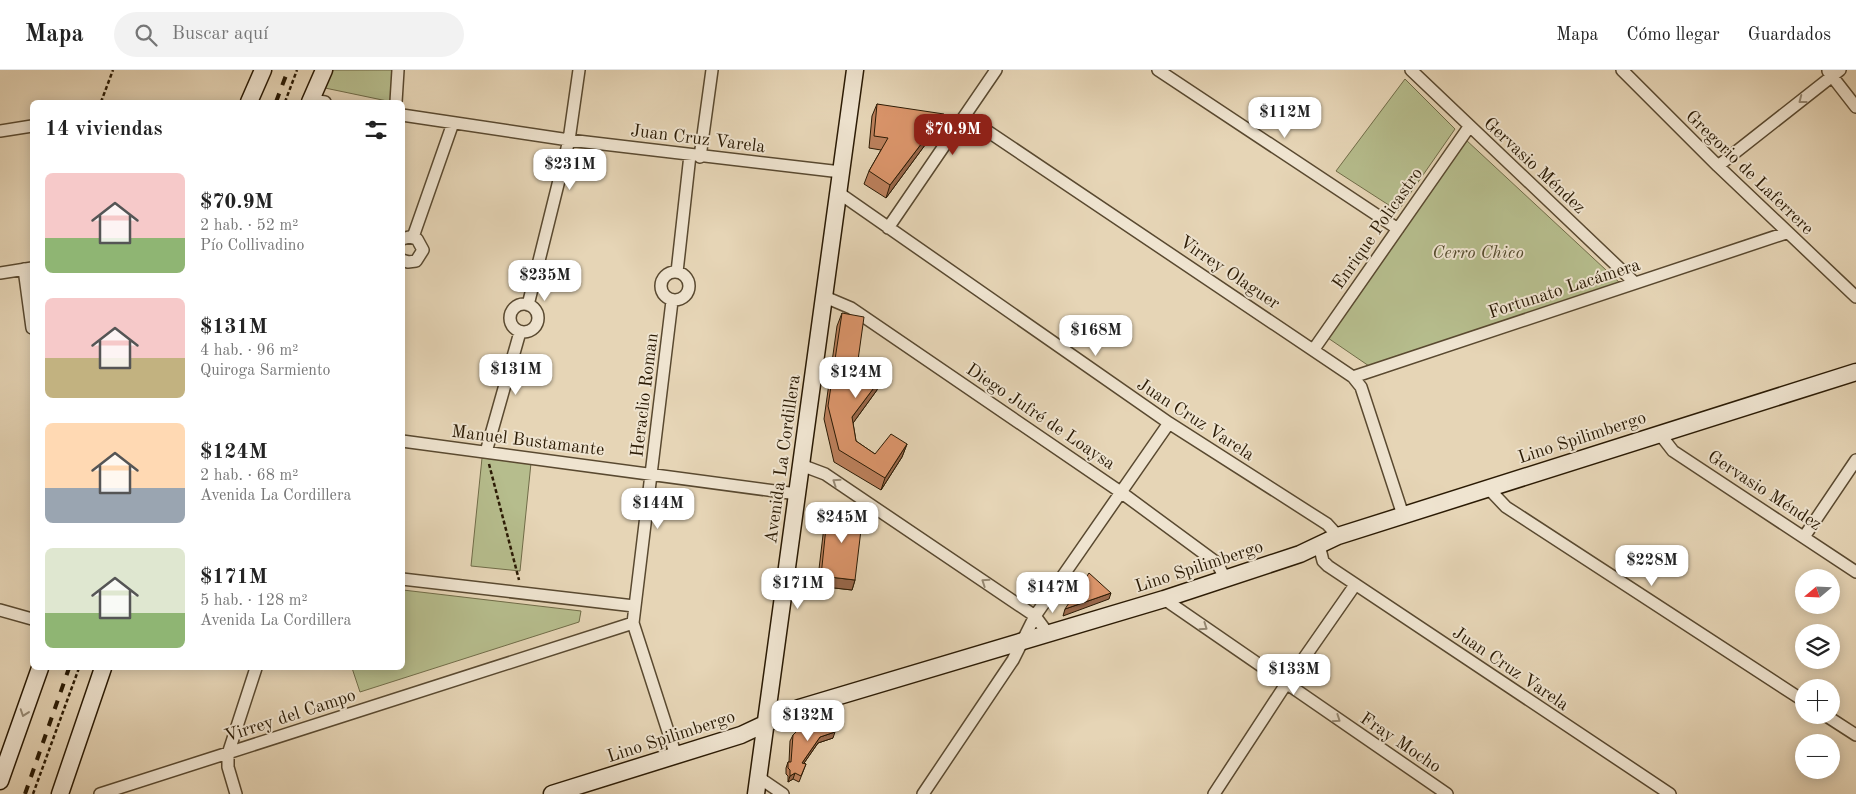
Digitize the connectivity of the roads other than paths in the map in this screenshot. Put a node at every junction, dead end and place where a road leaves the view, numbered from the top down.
1 (263, 70) edge
2 (324, 70) edge
3 (398, 70) edge
4 (579, 70) edge
5 (712, 70) edge
6 (855, 70) edge
7 (996, 70) edge
8 (1158, 70) edge
9 (1412, 70) edge
10 (1622, 70) edge
11 (1833, 72) edge
12 (250, 100) edge
13 (316, 100) edge
14 (396, 100) edge
15 (1856, 107) edge
16 (405, 116) edge
17 (965, 116) junction
18 (453, 124) junction
19 (30, 126) edge
20 (1469, 127) junction
21 (0, 131) edge
22 (569, 140) junction
23 (695, 156) junction
24 (1718, 166) junction
25 (841, 172) junction
26 (839, 192) junction
27 (888, 228) junction
28 (1398, 229) junction
29 (1786, 233) junction
30 (408, 238) edge
31 (405, 262) edge
32 (28, 268) edge
33 (677, 272) junction
34 (0, 273) edge
35 (1635, 283) junction
36 (1856, 296) edge
37 (825, 297) junction
38 (30, 298) edge
39 (672, 301) junction
40 (528, 305) junction
41 (520, 332) junction
42 (1314, 350) junction
43 (1856, 372) edge
44 (1353, 377) junction
45 (1169, 423) junction
46 (1658, 433) junction
47 (405, 441) edge
48 (486, 452) junction
49 (1856, 460) edge
50 (801, 465) junction
51 (652, 473) junction
52 (1488, 488) junction
53 (1122, 493) junction
54 (797, 494) junction
55 (1403, 515) junction
56 (1338, 536) junction
57 (1804, 537) junction
58 (1319, 545) junction
59 (1856, 572) edge
60 (1226, 578) junction
61 (405, 579) edge
62 (1355, 585) junction
63 (1164, 599) junction
64 (634, 606) junction
65 (0, 610) edge
66 (1035, 616) junction
67 (30, 618) edge
68 (633, 623) junction
69 (1050, 635) junction
70 (1022, 643) junction
71 (39, 670) edge
72 (102, 670) edge
73 (255, 670) edge
74 (1286, 684) junction
75 (1795, 695) edge
76 (767, 723) junction
77 (1839, 724) edge
78 (1856, 735) edge
79 (228, 754) junction
80 (676, 756) junction
81 (758, 777) junction
82 (0, 781) edge
83 (60, 794) edge
84 (100, 794) edge
85 (236, 794) edge
86 (552, 794) edge
87 (756, 794) edge
88 (783, 794) edge
89 (923, 794) edge
90 (1214, 794) edge
91 (1447, 794) edge
92 (1670, 794) edge

1 - 12 main road
2 - 13 main road
3 - 14 street
4 - 22 street
5 - 23 street
6 - 25 main road, Avenida La Cordillera
7 - 17 street
8 - 28 street
9 - 20 street, Gervasio Méndez
10 - 24 street, Gregorio de Laferrere
11 - 15 street
11 -> 24 street
16 - 18 street, Juan Cruz Varela
17 - 27 street
17 - 42 street, Virrey Olaguer
18 - 22 street, Juan Cruz Varela
18 - 30 street
19 - 21 street
20 - 28 street, Enrique Policastro
20 - 35 street, Gervasio Méndez
22 - 23 street, Juan Cruz Varela
22 - 40 street
23 - 25 street, Juan Cruz Varela
23 - 33 street
24 - 29 street, Gregorio de Laferrere
25 - 26 main road, Avenida La Cordillera
26 - 27 street, Juan Cruz Varela
26 - 37 main road, Avenida La Cordillera
27 - 45 street, Juan Cruz Varela
28 - 42 street, Enrique Policastro
29 - 35 street, Fortunato Lacámera
29 - 36 street, Gregorio de Laferrere
30 - 31 street
32 - 34 street
32 - 38 street
33 - 39 street
33 - 39 street
35 - 44 street, Fortunato Lacámera
37 - 50 main road, Avenida La Cordillera
37 - 53 street, Diego Jufré de Loaysa
39 - 51 street, Heraclio Roman
40 - 41 street
40 - 41 street
41 - 48 street
42 - 44 street, Virrey Olaguer
43 - 46 main road, Lino Spilimbergo
44 - 55 street, Virrey Olaguer
45 - 53 street
45 - 56 street, Juan Cruz Varela
46 - 52 main road, Lino Spilimbergo
46 - 57 street, Gervasio Méndez
47 - 48 street, Manuel Bustamante
48 - 51 street, Manuel Bustamante
49 - 57 street
50 - 54 main road, Avenida La Cordillera
66 -> 50 street
51 - 54 street, Manuel Bustamante
51 - 64 street, Heraclio Roman
52 - 55 main road, Lino Spilimbergo
52 - 75 street
53 - 60 street, Diego Jufré de Loaysa
53 - 66 street
54 - 76 main road, Avenida La Cordillera
55 - 56 main road, Lino Spilimbergo
56 - 58 main road, Lino Spilimbergo
57 - 59 street, Gervasio Méndez
58 - 60 main road, Lino Spilimbergo
58 - 62 street, Juan Cruz Varela
60 - 63 main road, Lino Spilimbergo
61 - 64 street
62 - 74 street
62 - 92 street, Juan Cruz Varela
63 - 69 main road, Lino Spilimbergo
63 -> 74 street, Fray Mocho
64 - 68 street, Heraclio Roman
65 - 67 street
66 - 69 street
66 - 70 street
68 - 79 street, Virrey del Campo
68 - 80 street, Heraclio Roman
69 - 70 main road, Lino Spilimbergo
70 - 76 main road, Lino Spilimbergo
70 - 89 street
71 -> 82 main road
72 - 83 main road
73 - 79 street
74 - 90 street
74 -> 91 street, Fray Mocho
76 - 80 main road, Lino Spilimbergo
76 - 81 main road, Avenida La Cordillera
77 - 78 street
79 - 84 street, Virrey del Campo
79 - 85 street
80 - 86 main road, Lino Spilimbergo
81 - 87 main road, Avenida La Cordillera
81 - 88 street

